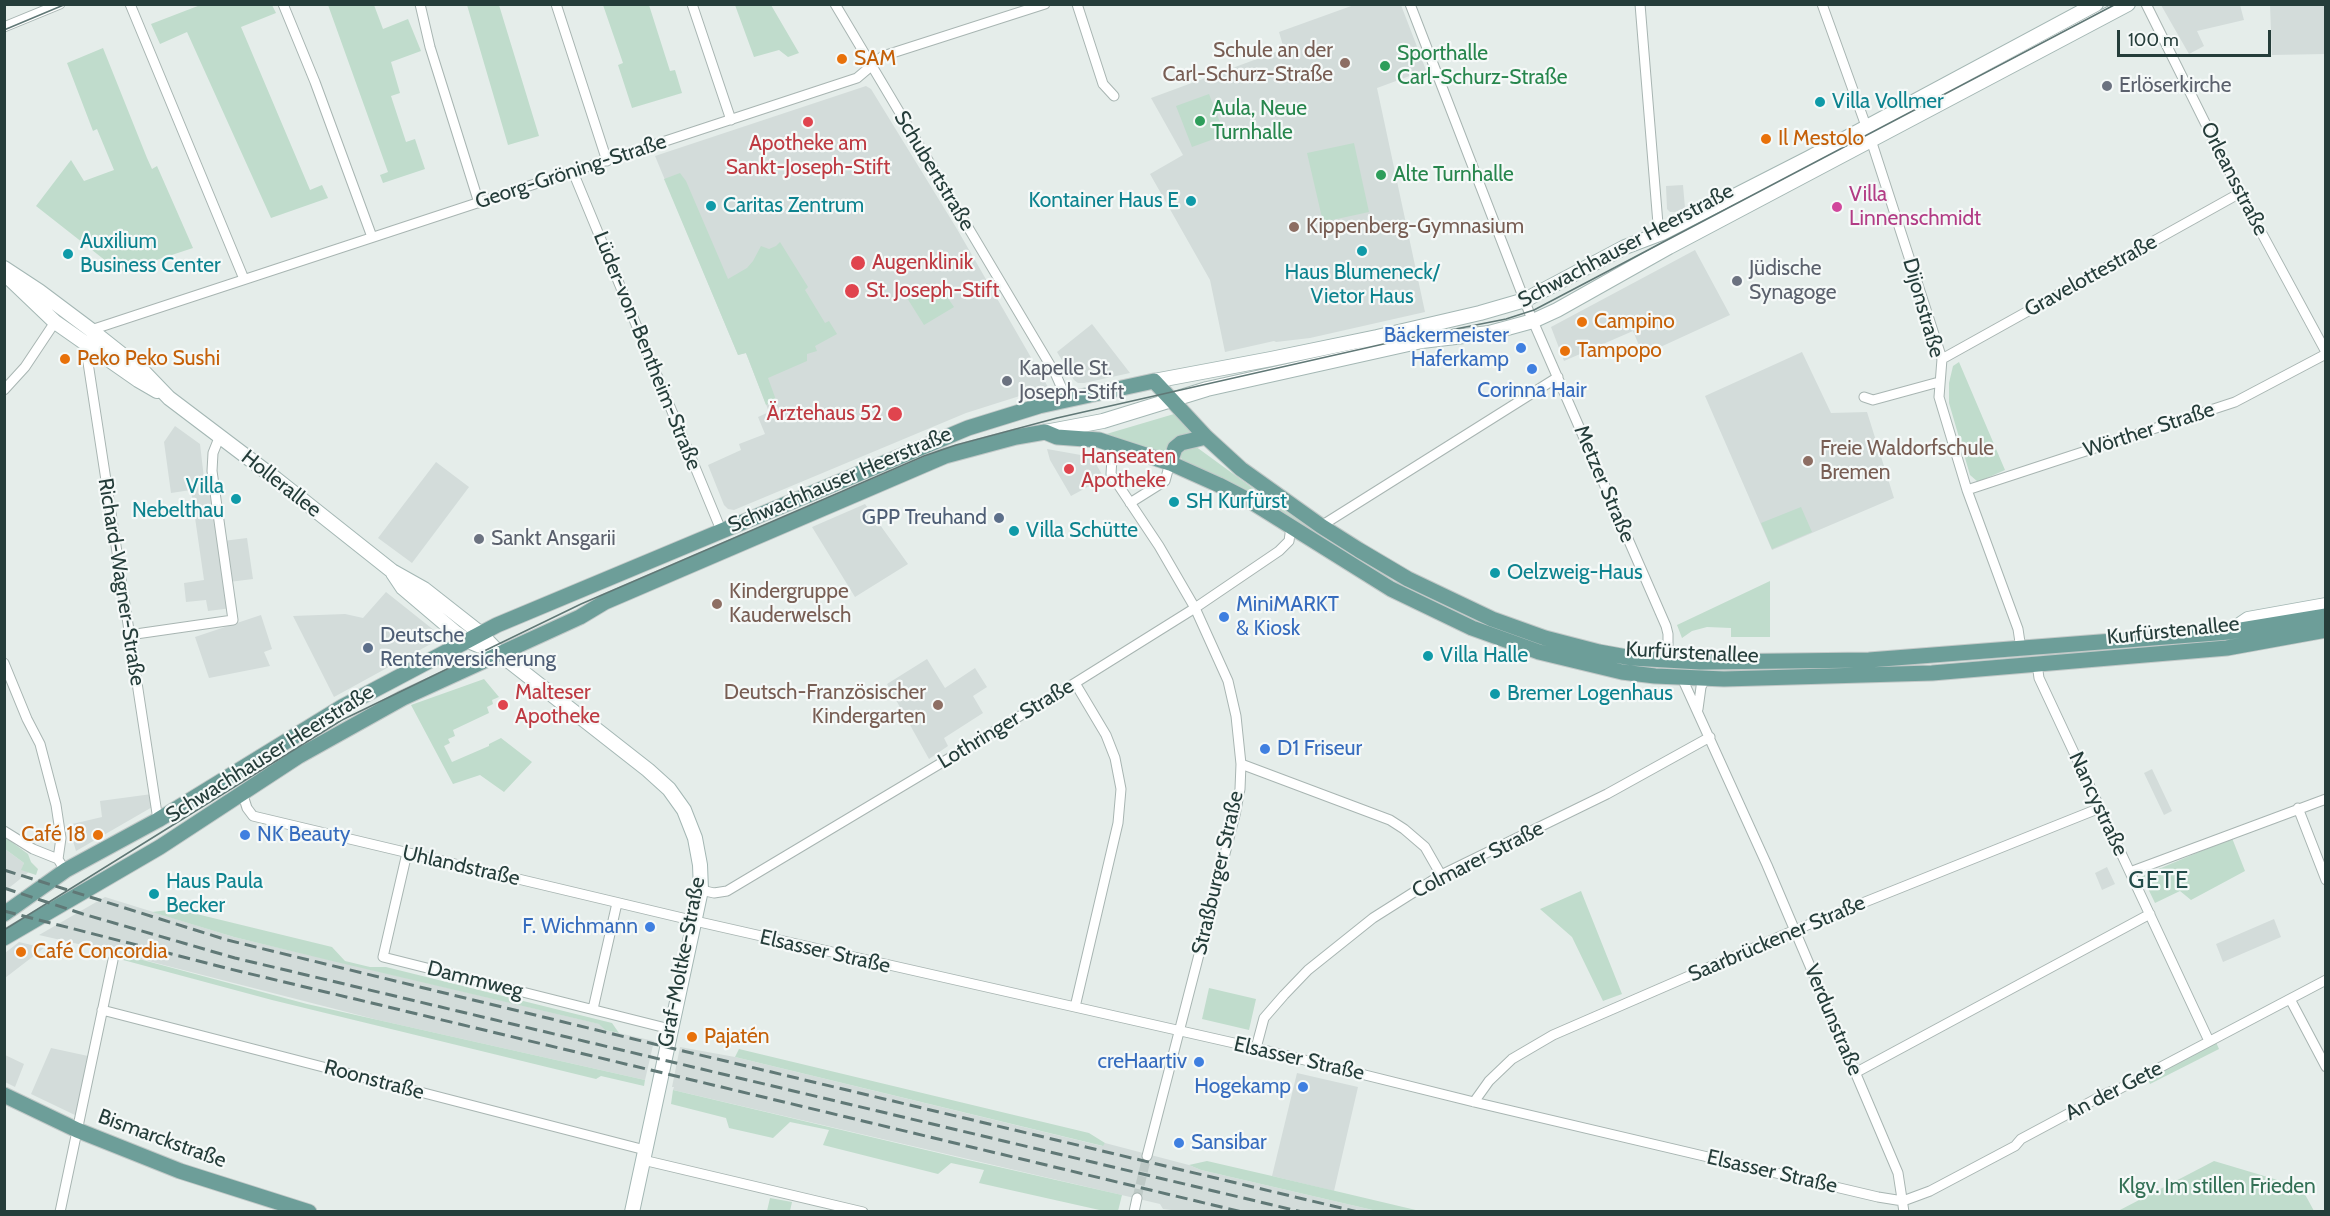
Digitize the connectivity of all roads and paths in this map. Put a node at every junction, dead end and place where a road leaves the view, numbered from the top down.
1 (60, 4) edge
2 (130, 4) edge
3 (283, 4) edge
4 (420, 4) edge
5 (556, 4) edge
6 (692, 4) edge
7 (835, 4) edge
8 (1045, 4) edge
9 (1077, 4) edge
10 (1410, 4) edge
11 (1640, 4) edge
12 (1822, 4) edge
13 (2096, 4) edge
14 (2128, 4) edge
15 (2146, 4) edge
16 (4, 27) edge
17 (871, 67) junction
18 (1114, 96) dead end
19 (731, 120) junction
20 (1866, 126) junction
21 (1871, 140) junction
22 (607, 160) junction
23 (573, 172) junction
24 (2240, 193) junction
25 (479, 202) junction
26 (1662, 233) junction
27 (372, 237) junction
28 (4, 268) edge
29 (4, 273) edge
30 (244, 279) junction
31 (1529, 310) junction
32 (56, 322) junction
33 (91, 330) junction
34 (85, 343) junction
35 (2325, 353) edge
36 (1942, 359) junction
37 (1558, 377) junction
38 (1154, 381) junction
39 (1939, 382) junction
40 (4, 390) edge
41 (1864, 397) dead end
42 (169, 398) junction
43 (1067, 400) junction
44 (1172, 400) junction
45 (1045, 432) junction
46 (1206, 437) junction
47 (219, 438) junction
48 (1121, 446) junction
49 (1170, 463) junction
50 (1967, 490) junction
51 (1130, 503) junction
52 (1321, 526) junction
53 (1291, 527) junction
54 (722, 530) junction
55 (392, 571) junction
56 (2325, 604) edge
57 (1195, 608) junction
58 (2325, 616) edge
59 (2229, 632) junction
60 (480, 633) junction
61 (2322, 633) edge
62 (129, 635) junction
63 (466, 640) junction
64 (2021, 649) junction
65 (501, 654) junction
66 (1668, 660) junction
67 (4, 663) edge
68 (2037, 664) junction
69 (1682, 678) junction
70 (1705, 679) junction
71 (1075, 683) junction
72 (1698, 710) junction
73 (1710, 737) junction
74 (1241, 764) junction
75 (242, 792) junction
76 (2325, 799) edge
77 (2100, 808) junction
78 (2298, 808) junction
79 (158, 820) junction
80 (4, 831) edge
81 (407, 853) junction
82 (62, 865) junction
83 (2130, 872) junction
84 (1441, 875) junction
85 (2325, 880) edge
86 (701, 890) junction
87 (617, 903) junction
88 (4, 914) edge
89 (2150, 914) junction
90 (695, 921) junction
91 (1795, 930) junction
92 (4, 938) edge
93 (113, 960) dead end
94 (2325, 980) edge
95 (2290, 999) junction
96 (1075, 1007) junction
97 (593, 1009) junction
98 (102, 1010) junction
99 (670, 1029) junction
100 (1179, 1031) junction
101 (2209, 1041) junction
102 (1256, 1048) junction
103 (2325, 1067) edge
104 (1855, 1073) junction
105 (7, 1097) edge
106 (1474, 1102) junction
107 (77, 1130) junction
108 (644, 1155) junction
109 (1147, 1156) tunnel mouth
110 (1137, 1198) tunnel mouth
111 (1903, 1201) junction
112 (60, 1212) edge
113 (309, 1212) edge
114 (632, 1212) edge
115 (863, 1212) edge
116 (1134, 1212) edge
117 (1904, 1212) edge

1 - 16 street
2 - 30 street
3 - 27 street
4 - 25 street
5 - 22 street
6 - 19 street
7 - 17 street, Schubertstraße
8 - 17 street, Georg-Gröning-Straße
9 - 18 street
10 - 31 street, Metzer Straße
11 - 26 street
12 - 20 street
13 - 20 main road, Schwachhauser Heerstraße
14 - 21 main road, Schwachhauser Heerstraße
15 - 24 street, Orleansstraße
17 - 19 street, Georg-Gröning-Straße
17 - 43 street, Schubertstraße
19 - 22 street, Georg-Gröning-Straße
20 - 26 main road, Schwachhauser Heerstraße
21 - 31 main road, Schwachhauser Heerstraße
21 - 36 street, Dijonstraße
22 - 23 street, Georg-Gröning-Straße
23 - 25 street, Georg-Gröning-Straße
23 - 54 street, Lüder-von-Bentheim-Straße
24 - 35 street, Orleansstraße
24 - 36 street, Gravelottestraße
25 - 27 street, Georg-Gröning-Straße
26 - 31 main road, Schwachhauser Heerstraße
27 - 30 street, Georg-Gröning-Straße
28 - 33 main road, Hollerallee
29 - 32 main road, Hollerallee
30 - 33 street, Georg-Gröning-Straße
31 - 37 street, Metzer Straße
31 - 38 main road, Schwachhauser Heerstraße
31 - 44 main road, Schwachhauser Heerstraße
32 - 34 main road, Hollerallee
32 - 40 street
33 - 42 main road, Hollerallee
34 - 42 main road, Hollerallee
34 - 62 street, Richard-Wagner-Straße
35 - 50 street, Wörther Straße
36 - 39 street, Dijonstraße
37 - 52 street
37 - 66 street, Metzer Straße
38 - 43 main road, Schwachhauser Heerstraße
38 - 44 main road, Kurfürstenallee
39 - 41 street
39 - 50 street, Dijonstraße
42 - 47 main road, Hollerallee
43 - 54 main road, Schwachhauser Heerstraße
44 - 45 main road, Schwachhauser Heerstraße
44 - 46 main road, Kurfürstenallee
45 - 48 main road, Kurfürstenallee
45 - 65 main road, Schwachhauser Heerstraße
46 - 49 main road
46 - 52 main road, Kurfürstenallee
47 - 55 main road, Hollerallee
47 - 62 street
48 - 49 main road, Kurfürstenallee
48 - 51 street, Straßburger Straße
49 - 51 street
49 - 53 main road, Kurfürstenallee
50 - 64 street, Dijonstraße
51 - 57 street, Straßburger Straße
52 - 66 main road, Kurfürstenallee
53 - 57 street, Lothringer Straße
53 - 69 main road, Kurfürstenallee
54 - 60 main road, Schwachhauser Heerstraße
55 - 60 main road, Hollerallee
55 - 63 main road, Hollerallee
56 - 59 main road, Kurfürstenallee
57 - 71 street, Lothringer Straße
57 - 74 street, Straßburger Straße
58 - 59 main road, Kurfürstenallee
59 - 64 main road, Kurfürstenallee
60 - 63 main road, Schwachhauser Heerstraße
60 - 65 main road, Hollerallee
61 - 68 main road, Kurfürstenallee
62 - 79 street, Richard-Wagner-Straße
63 - 65 main road, Hollerallee
63 - 79 main road, Schwachhauser Heerstraße
64 - 66 main road, Kurfürstenallee
65 - 75 main road, Schwachhauser Heerstraße
65 - 86 main road, Graf-Moltke-Straße
67 - 82 street
68 - 70 main road, Kurfürstenallee
68 - 77 street, Nancystraße
69 - 70 main road, Kurfürstenallee
69 - 72 street, Verdunstraße
70 - 72 street
71 - 86 street, Lothringer Straße
71 - 96 street
72 - 73 street, Verdunstraße
73 - 84 street, Colmarer Straße
73 - 91 street, Verdunstraße
74 - 84 street
74 - 100 street, Straßburger Straße
75 - 81 street, Uhlandstraße
75 - 92 main road, Schwachhauser Heerstraße
76 - 78 street
77 - 83 street, Nancystraße
77 - 91 street, Saarbrückener Straße
78 - 83 street
78 - 85 street
79 - 82 main road, Schwachhauser Heerstraße
80 - 82 street
81 - 87 street, Uhlandstraße
81 - 97 street, Dammweg
82 - 88 main road, Schwachhauser Heerstraße
83 - 89 street, Nancystraße
84 - 102 street, Colmarer Straße
86 - 90 main road, Graf-Moltke-Straße
87 - 90 street, Uhlandstraße
87 - 97 street
89 - 101 street, Nancystraße
89 - 104 street
90 - 96 street, Elsasser Straße
90 - 99 main road, Graf-Moltke-Straße
91 - 104 street, Verdunstraße
91 - 106 street, Saarbrückener Straße
93 - 98 street
94 - 95 street, An der Gete
95 - 101 street, An der Gete
95 - 103 street
96 - 100 street, Elsasser Straße
97 - 99 street, Dammweg
98 - 107 street
98 - 108 street, Roonstraße
99 - 108 main road, Graf-Moltke-Straße
100 - 102 street, Elsasser Straße
100 - 109 street, Straßburger Straße
101 - 111 street, An der Gete
102 - 106 street, Elsasser Straße
104 - 111 street, Verdunstraße
105 - 107 main road, Bismarckstraße
106 - 111 street, Elsasser Straße
107 - 112 street
107 - 113 main road, Bismarckstraße
108 - 114 main road, Graf-Moltke-Straße
108 - 115 street, Roonstraße
110 - 116 street
111 - 117 street, Verdunstraße

